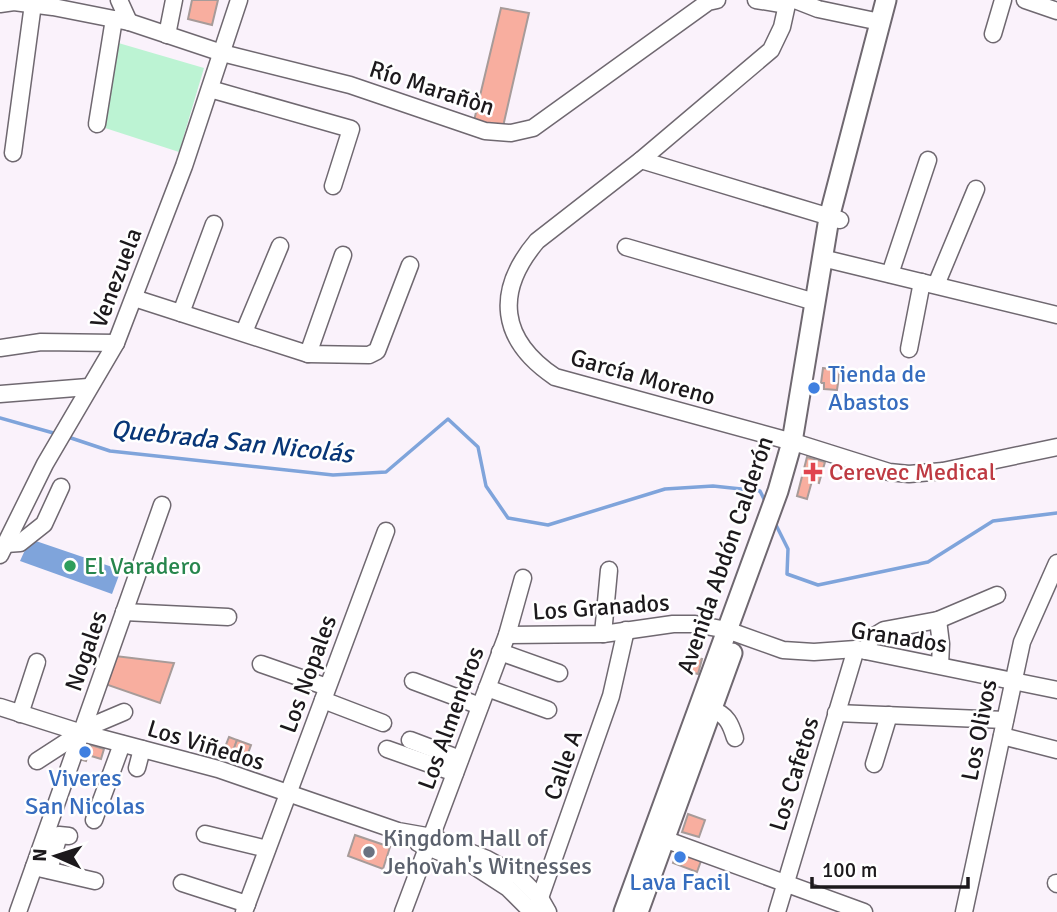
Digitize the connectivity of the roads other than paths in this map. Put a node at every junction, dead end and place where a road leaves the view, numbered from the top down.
1 (120, 0) edge
2 (174, 0) edge
3 (239, 0) edge
4 (717, 0) edge
5 (756, 0) edge
6 (886, 0) edge
7 (899, 0) edge
8 (1003, 0) edge
9 (1025, 0) edge
10 (790, 2) edge
11 (0, 4) edge
12 (33, 4) junction
13 (1057, 10) edge
14 (121, 21) junction
15 (880, 22) junction
16 (993, 34) dead end
17 (167, 35) junction
18 (222, 53) junction
19 (210, 89) junction
20 (97, 124) dead end
21 (13, 153) dead end
22 (641, 160) junction
23 (928, 160) dead end
24 (333, 186) dead end
25 (976, 189) dead end
26 (834, 219) junction
27 (214, 224) dead end
28 (280, 246) dead end
29 (626, 247) dead end
30 (343, 255) dead end
31 (827, 259) junction
32 (410, 265) dead end
33 (890, 274) junction
34 (929, 283) junction
35 (134, 298) junction
36 (815, 302) junction
37 (181, 313) junction
38 (1057, 314) edge
39 (244, 332) junction
40 (117, 343) junction
41 (0, 348) edge
42 (909, 349) dead end
43 (307, 354) junction
44 (88, 387) junction
45 (0, 394) edge
46 (796, 443) junction
47 (1057, 447) edge
48 (61, 487) dead end
49 (162, 505) dead end
50 (386, 531) dead end
51 (1, 552) edge
52 (1057, 563) edge
53 (609, 570) dead end
54 (523, 578) dead end
55 (996, 595) dead end
56 (1049, 601) edge
57 (124, 612) junction
58 (228, 617) dead end
59 (937, 620) junction
60 (626, 630) junction
61 (733, 632) junction
62 (507, 635) junction
63 (603, 635) junction
64 (861, 650) junction
65 (500, 652) junction
66 (37, 662) dead end
67 (261, 664) dead end
68 (940, 666) junction
69 (559, 673) dead end
70 (1012, 680) junction
71 (413, 681) dead end
72 (487, 688) junction
73 (1057, 690) edge
74 (325, 693) junction
75 (480, 706) junction
76 (0, 708) edge
77 (548, 710) dead end
78 (712, 710) junction
79 (124, 712) dead end
80 (836, 713) junction
81 (20, 714) junction
82 (888, 715) junction
83 (383, 723) dead end
84 (1003, 728) junction
85 (82, 733) junction
86 (735, 738) dead end
87 (410, 740) dead end
88 (122, 744) junction
89 (142, 749) junction
90 (387, 749) dead end
91 (1057, 750) edge
92 (37, 761) dead end
93 (874, 764) dead end
94 (458, 766) junction
95 (137, 768) dead end
96 (288, 794) junction
97 (94, 820) dead end
98 (205, 834) dead end
99 (69, 836) dead end
100 (658, 837) junction
101 (429, 843) junction
102 (267, 849) junction
103 (41, 868) junction
104 (95, 881) dead end
105 (182, 883) dead end
106 (786, 883) junction
107 (246, 908) edge
108 (539, 909) edge
109 (18, 912) edge
110 (403, 912) edge
111 (624, 912) edge
112 (638, 912) edge
113 (776, 912) edge
114 (864, 912) edge
115 (964, 912) edge

1 - 14 street
2 - 17 street
3 - 18 street, Venezuela
4 - 18 street, Río Marañòn
5 - 10 street
6 - 15 main road, Avenida Abdón Calderón
7 - 26 main road, Avenida Abdón Calderón
8 - 16 street
9 - 13 street
10 - 15 street
10 - 22 street, García Moreno
11 - 12 street, Río Marañòn
12 - 14 street, Río Marañòn
12 - 21 street
14 - 17 street, Río Marañòn
14 - 20 street
15 - 26 main road, Avenida Abdón Calderón
17 - 18 street, Río Marañòn
18 - 19 street, Venezuela
19 - 24 street
19 - 35 street, Venezuela
22 - 26 street
22 - 46 street, García Moreno
23 - 33 street
25 - 34 street
26 - 31 main road, Avenida Abdón Calderón
27 - 37 street
28 - 39 street
29 - 36 street
30 - 43 street
31 - 33 street
31 - 36 main road, Avenida Abdón Calderón
31 - 46 main road, Avenida Abdón Calderón
32 - 43 street
33 - 34 street
34 - 38 street
34 - 42 street
35 - 37 street
35 - 40 street, Venezuela
36 - 46 main road, Avenida Abdón Calderón
37 - 39 street
39 - 43 street
40 - 41 street
40 - 44 street, Venezuela
44 - 45 street
44 - 51 street, Venezuela
46 - 47 street, García Moreno
46 - 61 main road, Avenida Abdón Calderón
48 - 51 street
49 - 57 street, Nogales
50 - 74 street, Los Nopales
52 - 56 street, Los Olivos
53 - 63 street
54 - 62 street, Los Almendros
55 - 59 street
56 - 70 street, Los Olivos
57 - 58 street
57 - 85 street, Nogales
59 - 64 street
59 - 68 street
60 - 61 street, Los Granados
60 - 63 street, Los Granados
60 - 108 street, Calle A
61 - 64 street, Granados
61 - 78 main road, Avenida Abdón Calderón
61 - 100 main road, Avenida Abdón Calderón
62 - 63 street, Los Granados
62 - 65 street, Los Almendros
64 - 68 street, Granados
64 - 80 street, Los Cafetos
65 - 69 street
65 - 72 street, Los Almendros
66 - 81 street
67 - 74 street
68 - 70 street, Granados
70 - 73 street, Granados
70 - 84 street, Los Olivos
71 - 75 street
72 - 75 street, Los Almendros
72 - 77 street
74 - 83 street
74 - 96 street, Los Nopales
75 - 94 street, Los Almendros
76 - 81 street, Los Viñedos
78 - 86 street
78 - 100 main road, Avenida Abdón Calderón
79 - 85 street
80 - 82 street
80 - 106 street, Los Cafetos
81 - 85 street, Los Viñedos
82 - 84 street
82 - 93 street
84 - 91 street
84 - 115 street, Los Olivos
85 - 88 street, Los Viñedos
85 - 92 street
85 - 103 street, Nogales
87 - 94 street
88 - 89 street, Los Viñedos
88 - 97 street
89 - 95 street
89 - 96 street, Los Viñedos
90 - 94 street
94 - 101 street, Los Almendros
96 - 101 street, Los Viñedos
96 - 102 street, Los Nopales
98 - 102 street
99 - 103 street
100 - 106 street
100 - 111 main road, Avenida Abdón Calderón
100 - 112 main road, Avenida Abdón Calderón
101 - 108 street, Los Viñedos
101 - 110 street, Los Almendros
102 - 107 street, Los Nopales
103 - 104 street
103 - 109 street
105 - 107 street
106 - 113 street, Los Cafetos
106 - 114 street

